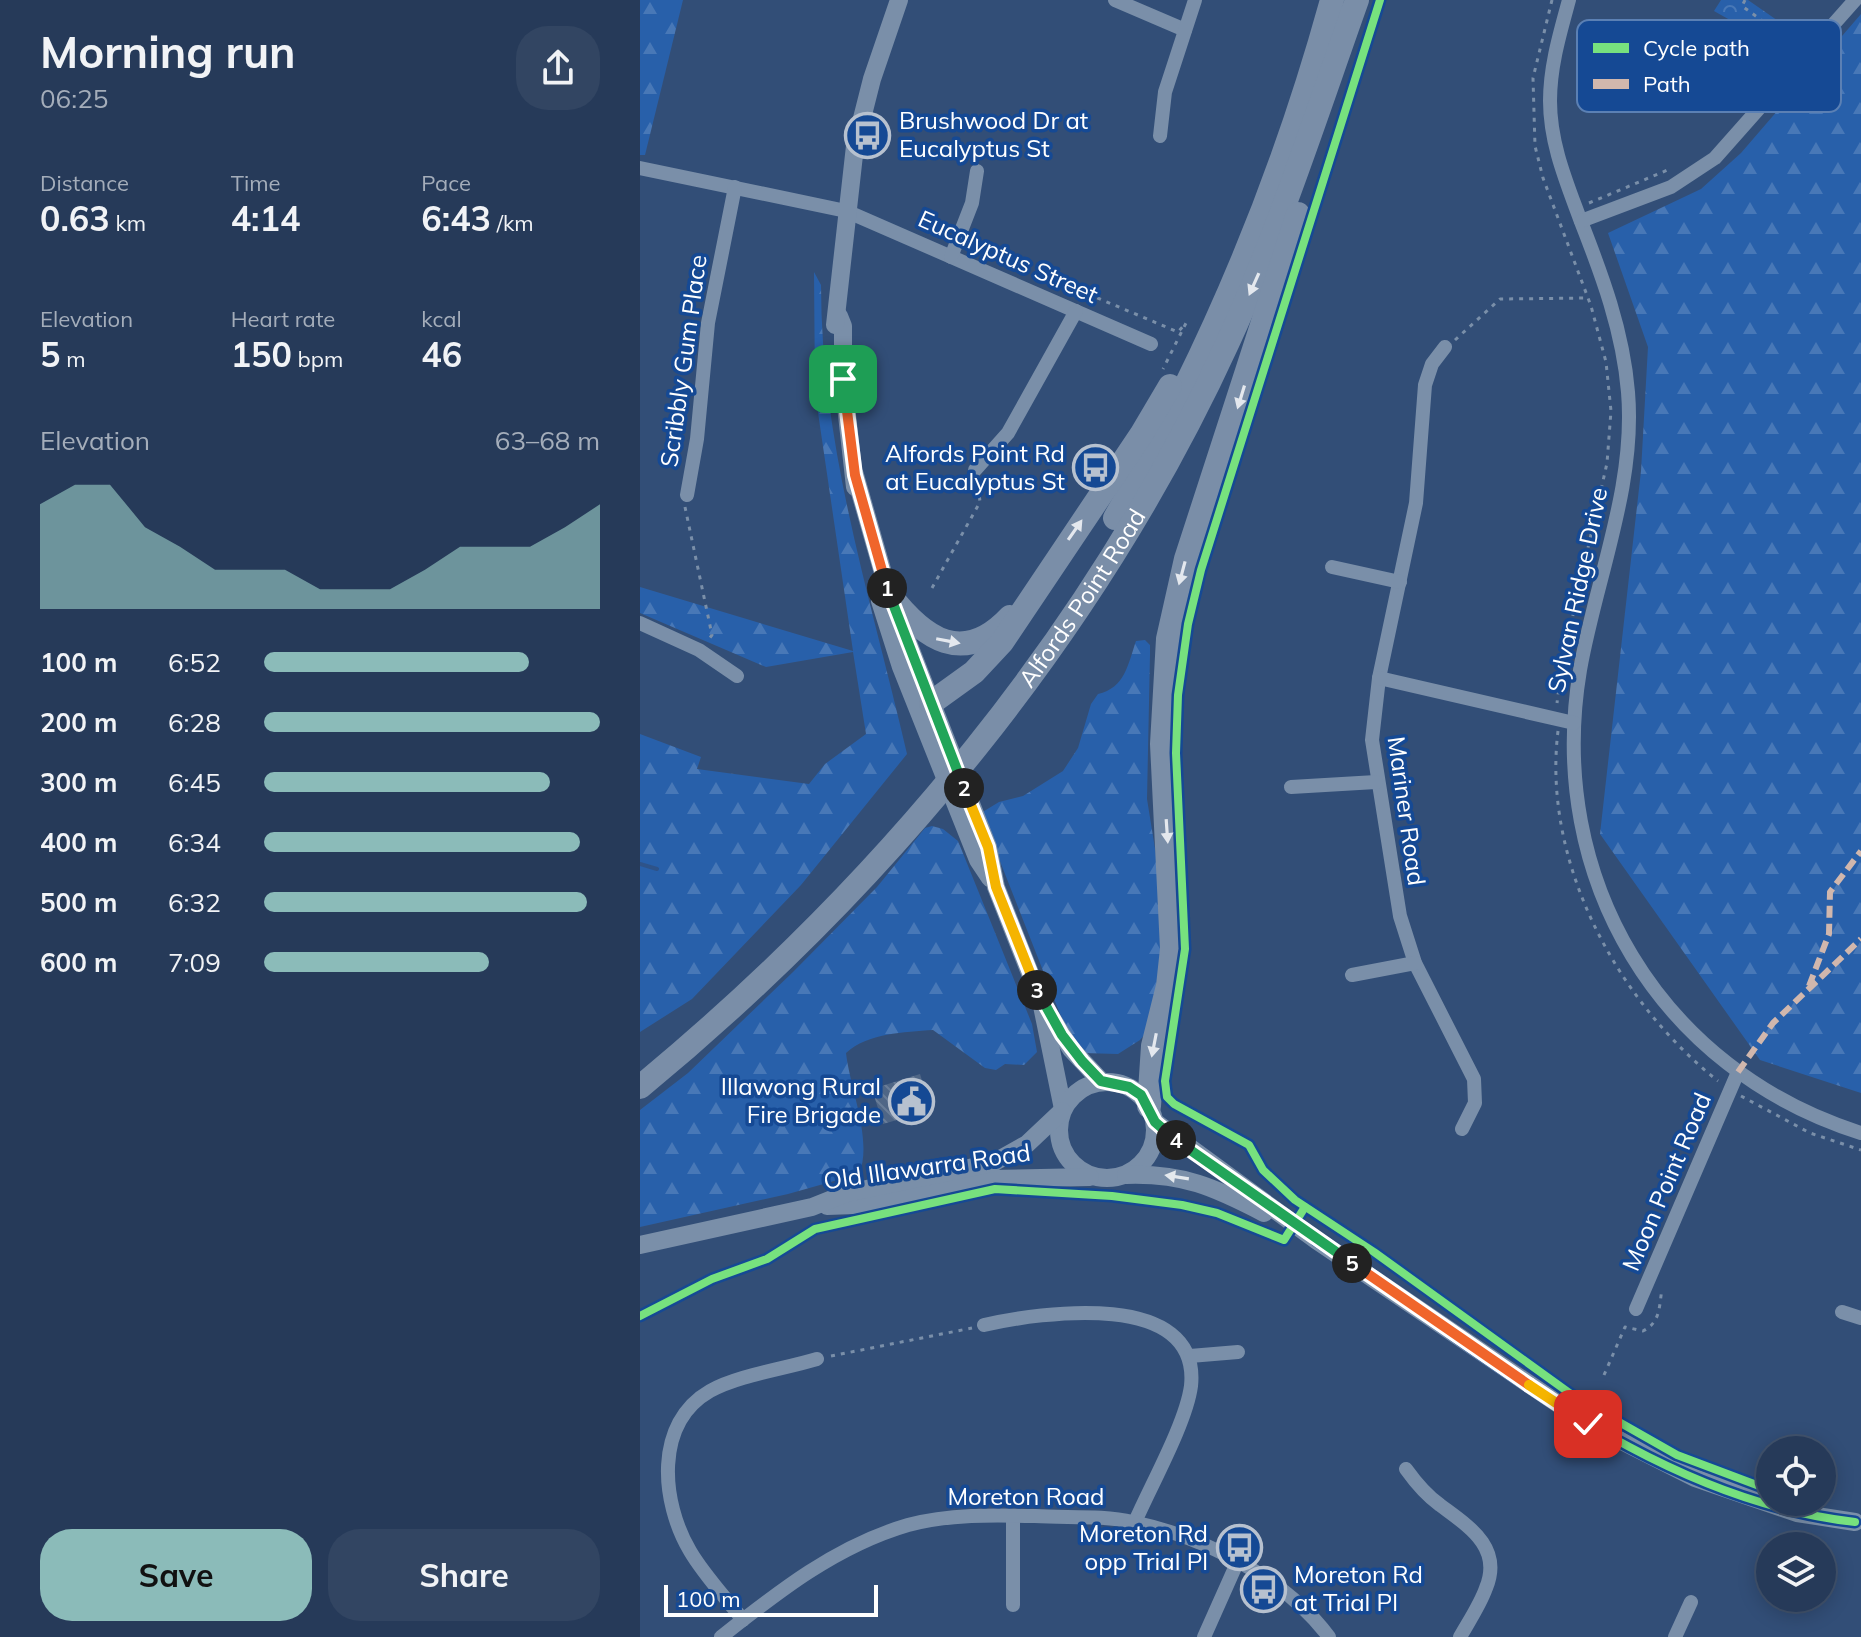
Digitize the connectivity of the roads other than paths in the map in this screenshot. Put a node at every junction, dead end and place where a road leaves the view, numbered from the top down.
1 (899, 0) edge
2 (1115, 0) edge
3 (1195, 0) edge
4 (1331, 0) edge
5 (1358, 0) edge
6 (1569, 0) edge
7 (1855, 0) edge
8 (1837, 20) edge
9 (1185, 30) junction
10 (1756, 112) edge
11 (1160, 136) dead end
12 (640, 168) edge
13 (977, 171) dead end
14 (735, 187) junction
15 (846, 211) junction
16 (1581, 221) junction
17 (951, 257) junction
18 (1076, 311) junction
19 (1151, 344) dead end
20 (1445, 347) road end
21 (975, 470) road end
22 (855, 475) junction
23 (687, 495) road end
24 (1332, 567) dead end
25 (1400, 582) junction
26 (889, 594) junction
27 (1031, 594) junction
28 (640, 623) edge
29 (737, 676) dead end
30 (1379, 678) junction
31 (929, 719) junction
32 (1574, 723) junction
33 (1376, 782) junction
34 (1291, 787) dead end
35 (1415, 963) junction
36 (1352, 975) dead end
37 (1041, 1001) junction
38 (640, 1068) edge
39 (1738, 1072) junction
40 (1101, 1081) junction
41 (640, 1087) edge
42 (1063, 1110) junction
43 (1152, 1114) junction
44 (1462, 1129) dead end
45 (1861, 1133) edge
46 (1124, 1175) junction
47 (1097, 1177) junction
48 (812, 1207) junction
49 (1316, 1240) junction
50 (640, 1245) edge
51 (1636, 1309) dead end
52 (1842, 1312) dead end
53 (1861, 1318) edge
54 (984, 1325) road end
55 (1238, 1352) dead end
56 (1190, 1356) junction
57 (817, 1359) road end
58 (1406, 1469) dead end
59 (1013, 1516) junction
60 (1135, 1522) junction
61 (1859, 1524) edge
62 (1237, 1563) junction
63 (1691, 1602) dead end
64 (1013, 1605) dead end
65 (743, 1620) junction
66 (721, 1637) edge
67 (1204, 1637) edge
68 (1329, 1637) edge
69 (1460, 1637) edge
70 (1675, 1637) edge

1 - 15 street
2 - 9 street
3 - 9 street
27 -> 4 highway
4 - 38 highway, Alfords Point Road
5 -> 41 highway, Alfords Point Road
5 -> 43 highway
6 - 16 street, Sylvan Ridge Drive
7 - 8 street
9 - 11 street
10 - 16 street
12 - 14 street, Eucalyptus Street
13 - 17 street
14 - 15 street, Eucalyptus Street
14 - 23 street, Scribbly Gum Place
15 - 17 street, Eucalyptus Street
15 - 22 street
16 - 32 street, Sylvan Ridge Drive
17 - 18 street, Eucalyptus Street
18 - 19 street, Eucalyptus Street
18 - 21 street
20 - 25 street, Mariner Road
22 - 26 street
22 - 31 street
24 - 25 street
25 - 30 street, Mariner Road
26 -> 27 highway
26 - 31 street
27 - 31 highway
28 - 29 street
30 - 32 street
30 - 33 street, Mariner Road
31 - 37 street
32 - 39 street, Sylvan Ridge Drive
33 - 34 street
33 - 35 street, Mariner Road
35 - 36 street
35 - 44 street, Mariner Road
37 - 40 street
37 - 42 street
39 - 45 street, Sylvan Ridge Drive
39 - 51 street, Moon Point Road
40 - 42 street
40 - 43 street
42 - 47 street
42 - 48 street, Old Illawarra Road
43 - 46 street
43 - 49 street
46 - 47 street
49 -> 46 street
47 - 48 street, Old Illawarra Road
48 - 50 street, Old Illawarra Road
49 - 61 street
52 - 53 street
54 - 56 street
55 - 56 street
56 - 60 street
57 - 65 street
58 - 69 street
59 - 60 street, Moreton Road
59 - 64 street
59 - 65 street, Moreton Road
60 - 62 street, Moreton Road
62 - 67 street
62 - 68 street, Moreton Road
63 - 70 street
65 - 66 street, Moreton Road

